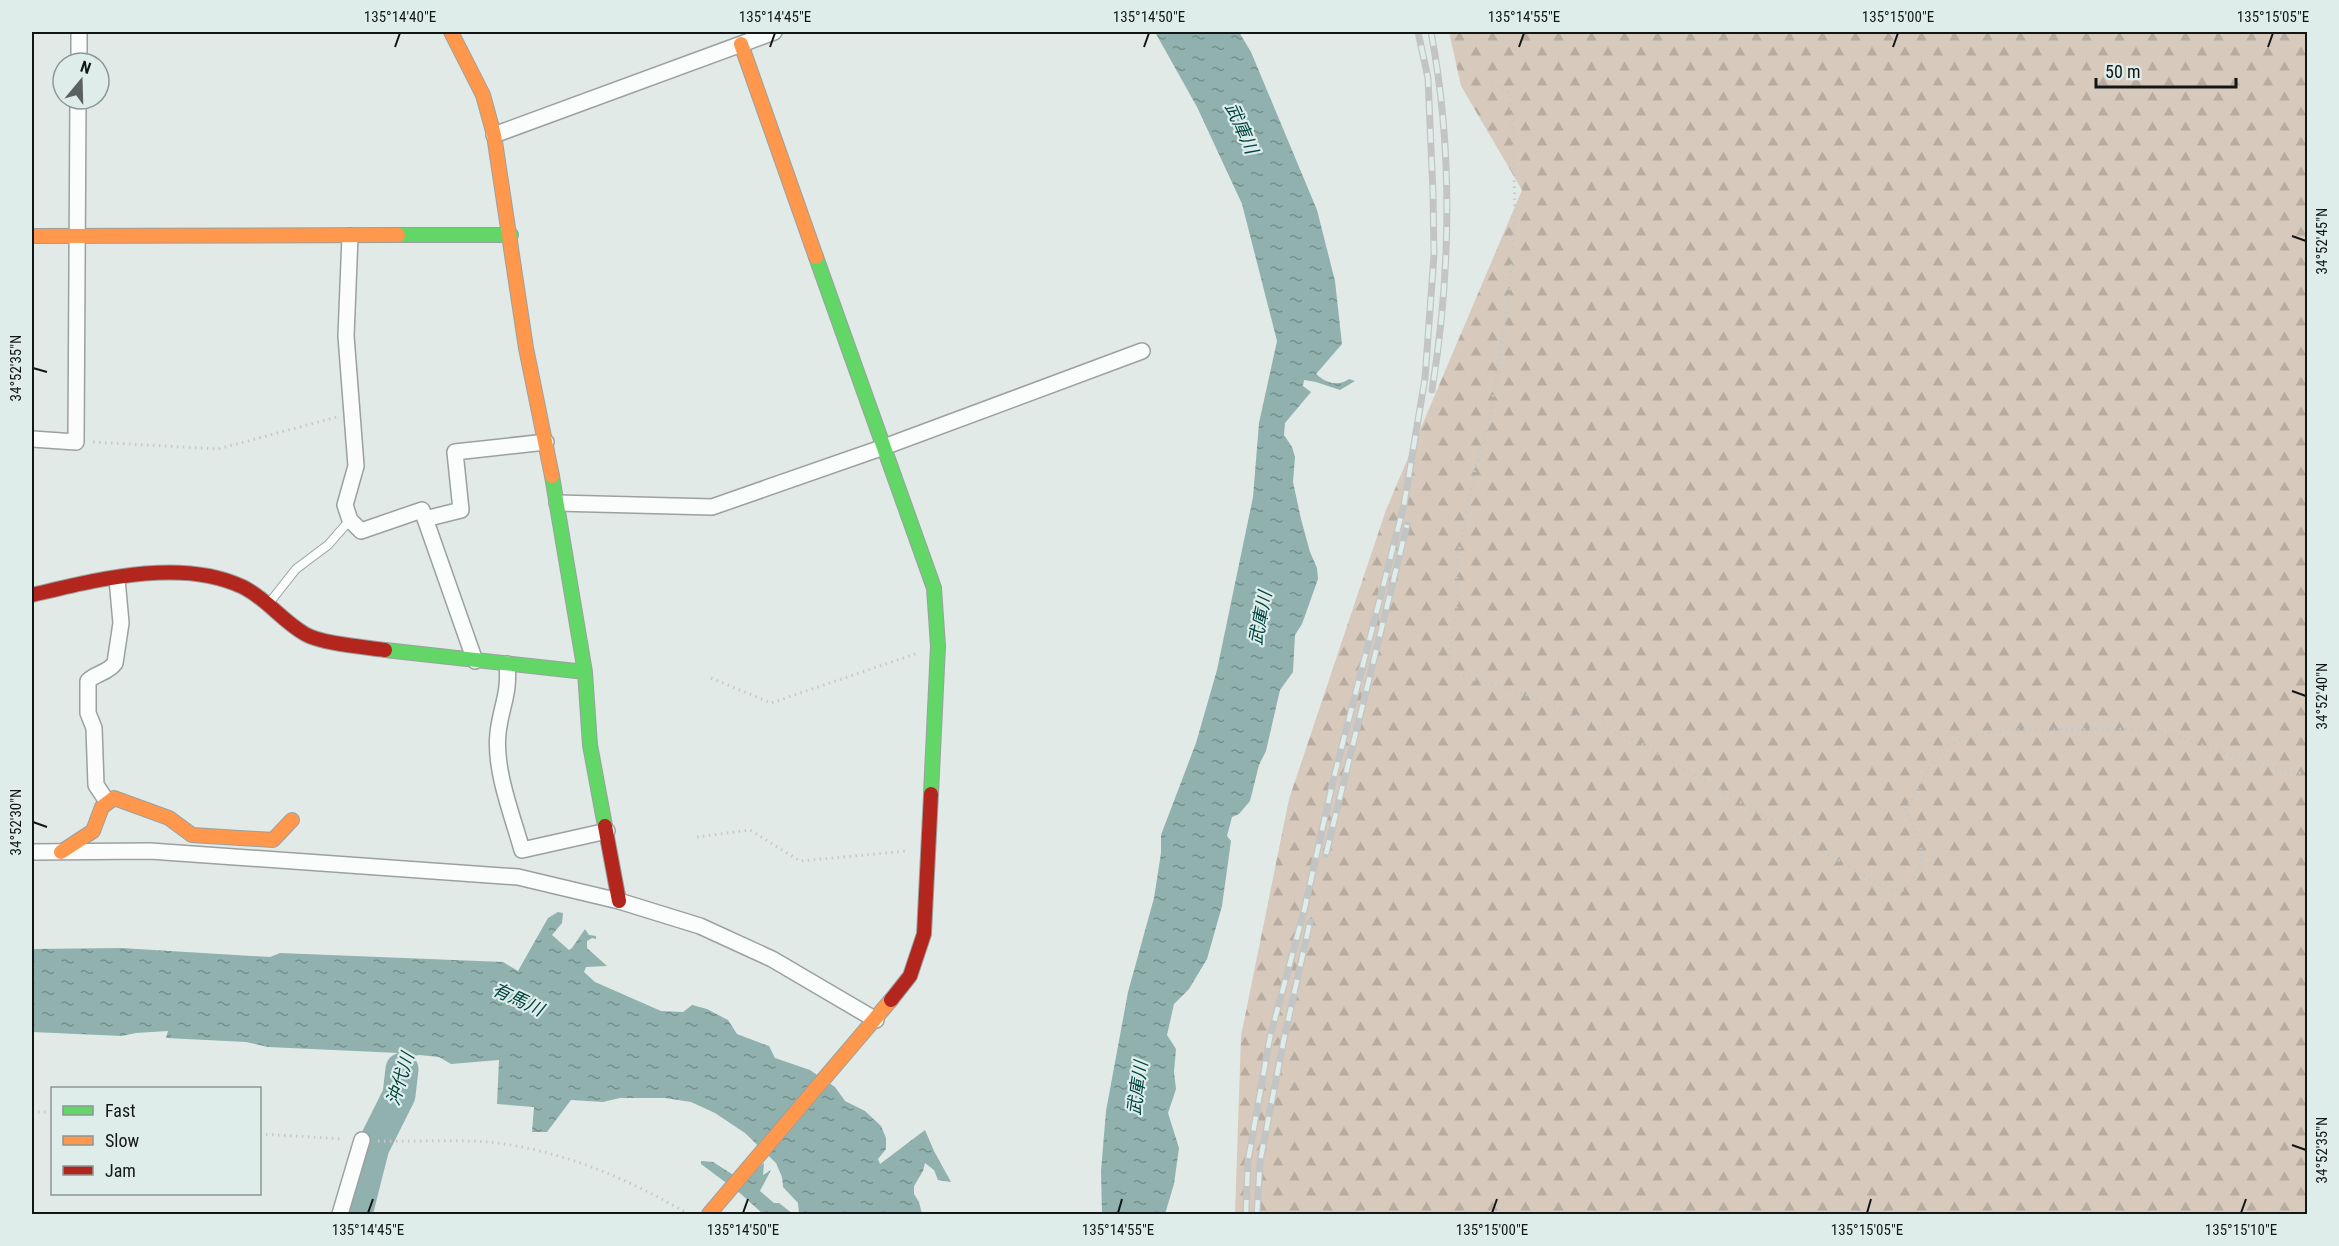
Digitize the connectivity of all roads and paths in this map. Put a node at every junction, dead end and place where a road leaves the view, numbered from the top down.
1 (79, 32) edge
2 (451, 32) edge
3 (774, 32) edge
4 (741, 44) junction
5 (79, 51) edge
6 (1492, 83) dead end
7 (78, 111) edge
8 (494, 135) junction
9 (511, 235) junction
10 (32, 236) edge
11 (77, 236) junction
12 (350, 236) junction
13 (1142, 351) dead end
14 (351, 413) junction
15 (32, 439) edge
16 (546, 441) junction
17 (76, 442) junction
18 (884, 447) junction
19 (557, 503) junction
20 (425, 519) junction
21 (350, 520) junction
22 (117, 579) junction
23 (32, 595) edge
24 (269, 603) junction
25 (938, 646) junction
26 (475, 661) junction
27 (507, 664) junction
28 (585, 672) junction
29 (711, 678) dead end
30 (2307, 775) edge
31 (106, 800) junction
32 (292, 820) dead end
33 (607, 831) junction
34 (697, 837) dead end
35 (928, 849) junction
36 (32, 852) edge
37 (61, 852) junction
38 (619, 902) junction
39 (876, 1020) junction
40 (32, 1112) edge
41 (51, 1112) edge
42 (261, 1134) edge
43 (366, 1140) junction
44 (340, 1215) edge
45 (688, 1215) edge
46 (709, 1215) edge

1 - 5 street
2 - 8 street
3 - 4 street
4 - 8 street
4 - 18 street
6 - 30 path
7 - 11 street
8 - 9 street
9 - 12 street
9 - 16 street
10 - 11 street
11 - 12 street
11 - 17 street
12 - 14 street
13 - 18 street
14 - 17 path
14 - 21 street
15 - 17 street
16 - 19 street
16 - 20 street
18 - 19 street
18 - 25 street
19 - 28 street
20 - 21 street
20 - 26 street
21 - 24 lane
22 - 23 street
22 - 24 street
22 - 31 street
24 - 26 street
25 - 29 path
25 - 35 street
26 - 27 street
27 - 28 street
27 - 33 street
28 - 33 street
31 - 32 street
31 - 37 street
33 - 38 street
34 - 35 path
35 - 39 street
36 - 37 street
37 - 38 street
38 - 39 street
39 - 46 street
40 - 41 path
42 - 43 path
43 - 44 street
43 - 45 path

